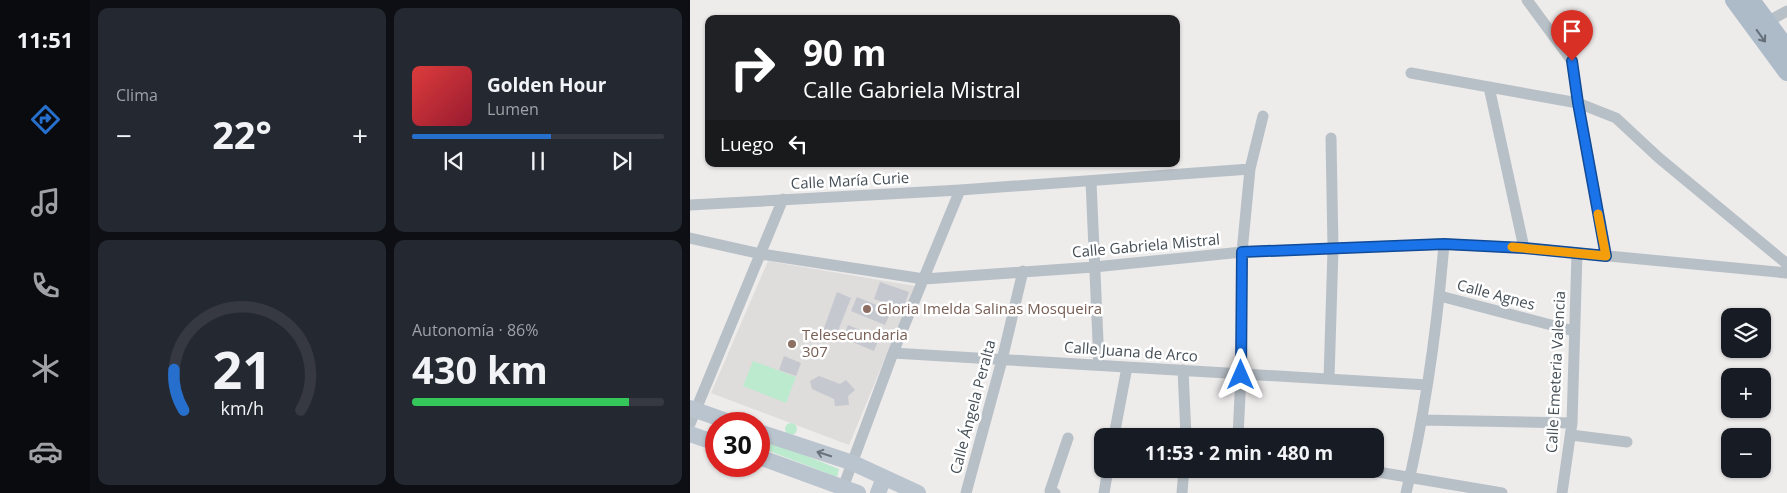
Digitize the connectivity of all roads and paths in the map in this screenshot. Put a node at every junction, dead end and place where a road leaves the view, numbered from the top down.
1 (1527, 0) edge
2 (1734, 0) edge
3 (1751, 0) edge
4 (1787, 11) edge
5 (1767, 22) junction
6 (1787, 49) edge
7 (1787, 72) edge
8 (1411, 74) dead end
9 (1489, 87) junction
10 (1578, 103) junction
11 (1262, 116) dead end
12 (1331, 138) dead end
13 (1250, 168) junction
14 (1091, 181) junction
15 (960, 190) junction
16 (783, 200) junction
17 (690, 205) edge
18 (690, 238) edge
19 (1444, 244) junction
20 (1524, 248) junction
21 (1333, 249) junction
22 (1242, 252) junction
23 (1577, 253) junction
24 (761, 254) junction
25 (1606, 256) junction
26 (1787, 264) edge
27 (1094, 267) junction
28 (1024, 271) junction
29 (1787, 273) edge
30 (924, 279) junction
31 (1440, 296) junction
32 (1574, 331) junction
33 (894, 354) junction
34 (1002, 360) junction
35 (1100, 364) junction
36 (1126, 367) junction
37 (1183, 370) junction
38 (1241, 375) junction
39 (1329, 379) junction
40 (1427, 385) junction
41 (692, 413) edge
42 (705, 416) edge
43 (1422, 420) junction
44 (1115, 428) edge
45 (1186, 428) edge
46 (1238, 428) edge
47 (1571, 429) junction
48 (690, 434) edge
49 (770, 436) edge
50 (1068, 438) dead end
51 (705, 439) edge
52 (1627, 442) dead end
53 (770, 462) edge
54 (852, 463) junction
55 (1384, 473) edge
56 (1410, 477) junction
57 (884, 478) junction
58 (1106, 478) edge
59 (1183, 478) edge
60 (848, 491) edge
61 (878, 493) edge
62 (918, 493) edge
63 (966, 493) edge
64 (1055, 493) edge
65 (1104, 493) edge
66 (1182, 493) edge
67 (1406, 493) edge
68 (1502, 493) edge
69 (1562, 493) edge

1 - 10 street
2 -> 7 main road
3 - 5 main road
4 - 5 street
5 - 6 main road
8 - 9 street
9 - 10 street
9 - 20 street
10 - 25 street
10 - 26 street
11 - 13 street
12 - 21 street
13 - 14 street, Calle María Curie
13 - 22 street
14 - 15 street, Calle María Curie
14 - 27 street
15 - 16 street, Calle María Curie
15 - 30 street
16 - 17 street, Calle María Curie
16 - 24 street
18 - 24 street, Calle Gabriela Mistral
19 - 20 street, Calle Gabriela Mistral
19 - 21 street, Calle Gabriela Mistral
19 - 31 street
20 - 23 street, Calle Gabriela Mistral
21 - 22 street, Calle Gabriela Mistral
21 - 39 street
22 - 27 street, Calle Gabriela Mistral
22 - 38 street
23 - 25 street, Calle Gabriela Mistral
23 - 32 street, Calle Emeteria Valencia
24 - 30 street, Calle Gabriela Mistral
24 - 41 street
25 - 29 street, Calle Gabriela Mistral
27 - 28 street, Calle Gabriela Mistral
27 - 35 street
28 - 30 street, Calle Gabriela Mistral
28 - 34 street, Calle Ángela Peralta
30 - 33 street
31 - 32 street, Calle Agnes
31 - 40 street
32 - 47 street, Calle Emeteria Valencia
33 - 34 street, Calle Juana de Arco
33 - 54 street
34 - 35 street, Calle Juana de Arco
34 - 63 street, Calle Ángela Peralta
35 - 36 street, Calle Juana de Arco
36 - 37 street, Calle Juana de Arco
36 - 44 street
37 - 38 street, Calle Juana de Arco
37 - 45 street
38 - 39 street, Calle Juana de Arco
38 - 46 street
39 - 40 street, Calle Juana de Arco
40 - 43 street
41 - 42 street
43 - 47 street
43 - 56 street
47 - 52 street
47 - 69 street, Calle Emeteria Valencia
48 - 51 street
54 -> 49 street
50 - 64 street
53 - 60 street
54 - 57 street
54 - 60 street
55 - 56 street
56 - 67 street
56 - 68 street
57 - 61 street
57 - 62 street
58 - 65 street
59 - 66 street

